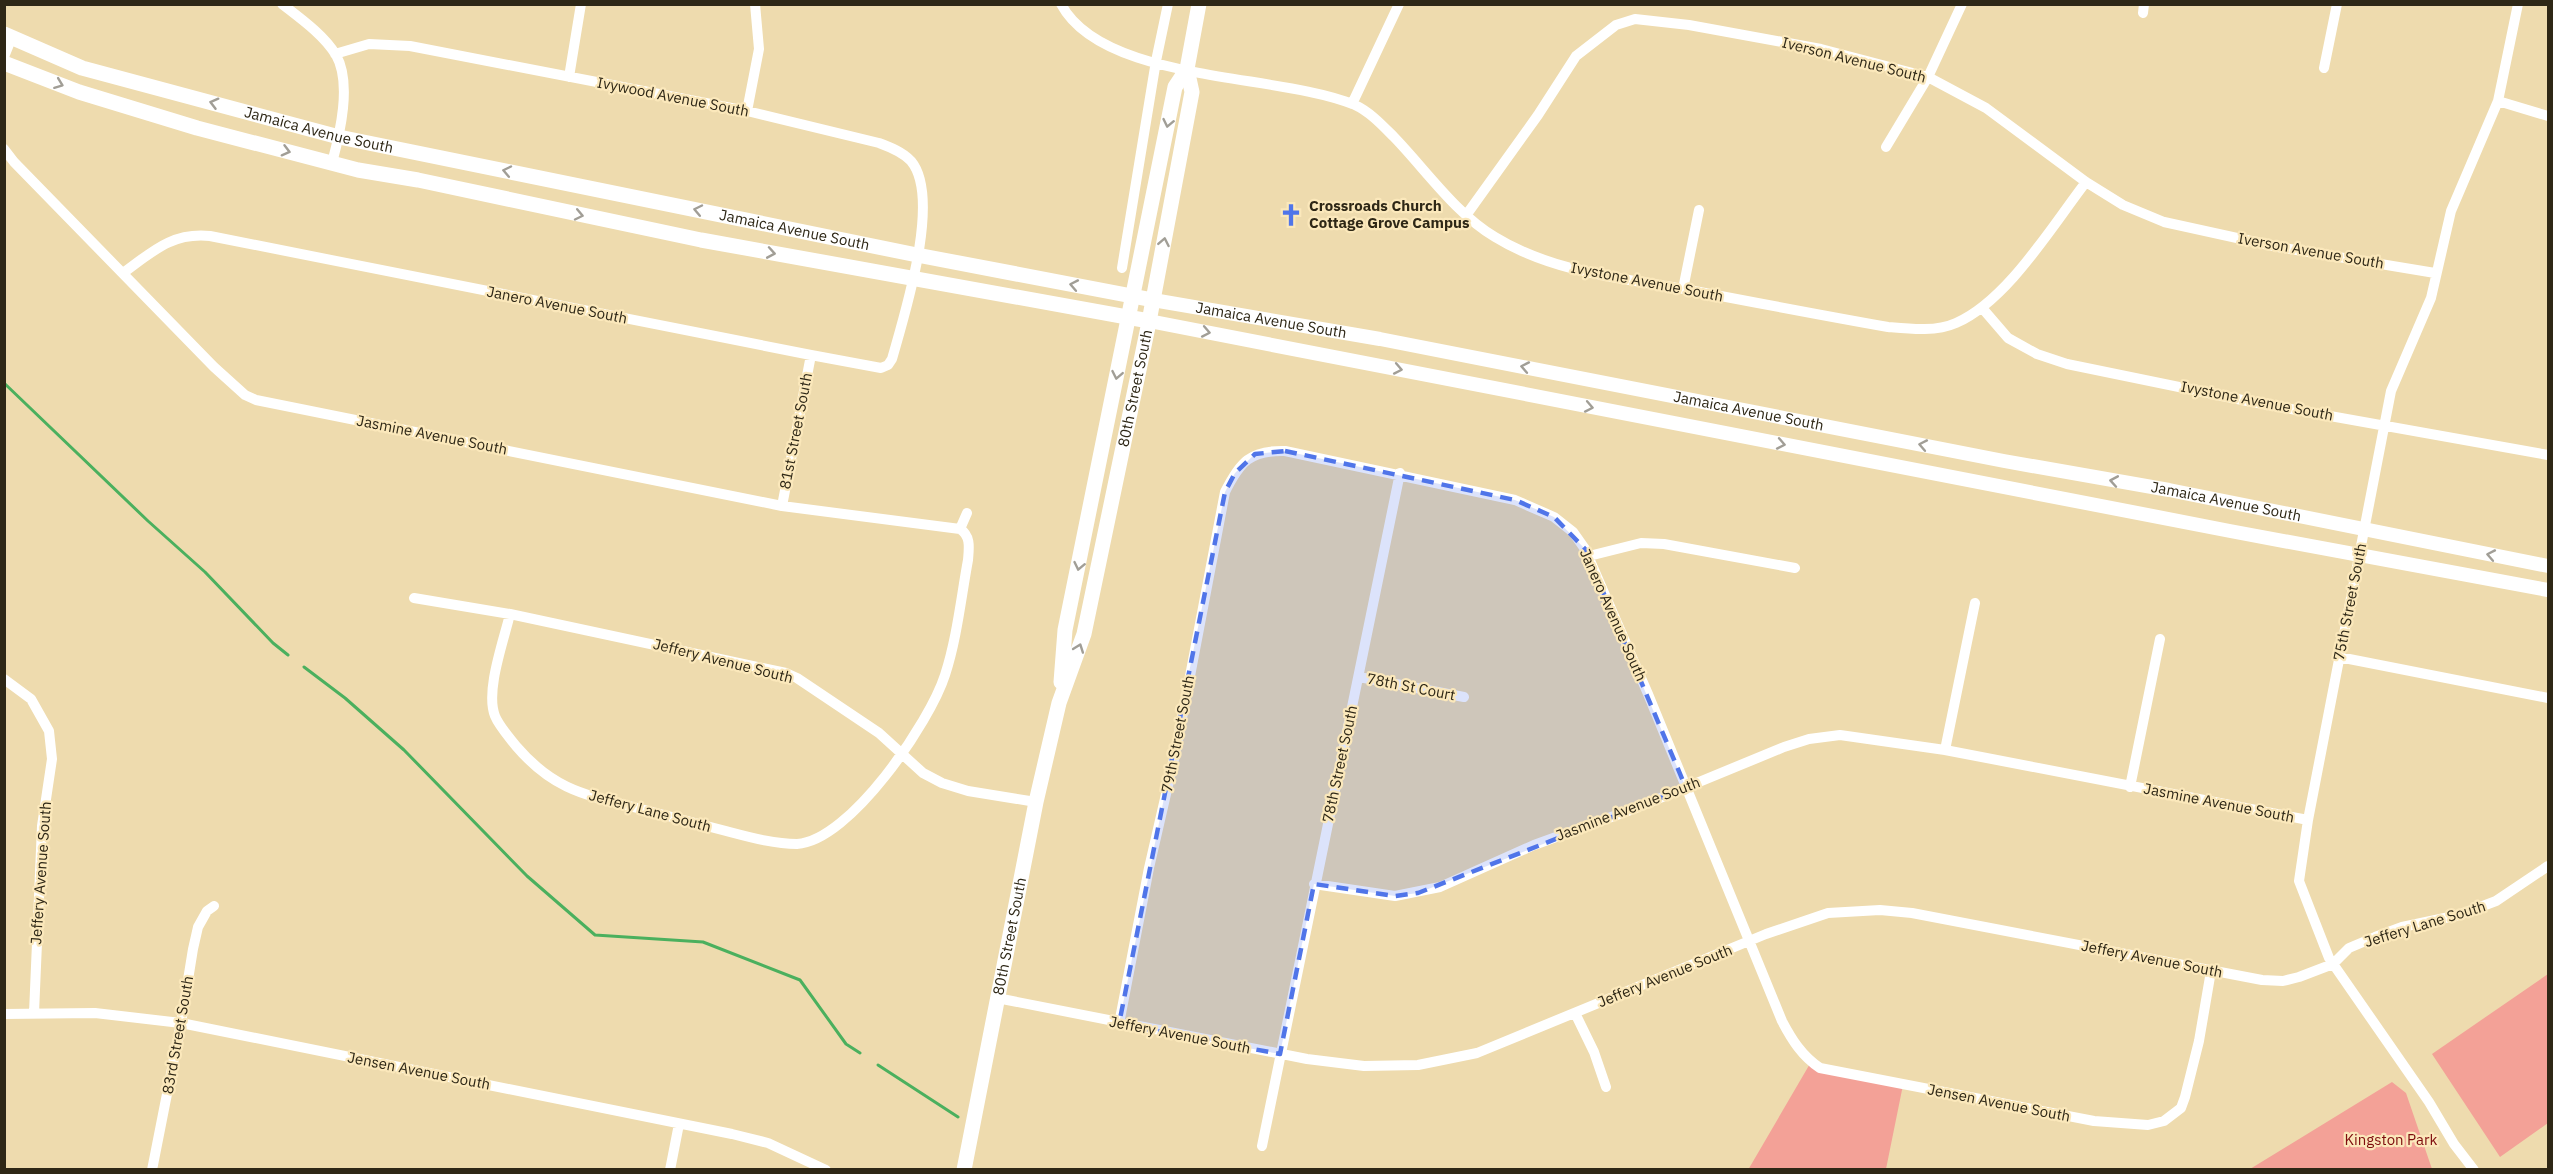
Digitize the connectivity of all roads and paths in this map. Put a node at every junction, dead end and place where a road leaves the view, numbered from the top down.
1 (282, 4) edge
2 (581, 4) edge
3 (755, 4) edge
4 (1061, 4) edge
5 (1168, 4) edge
6 (1199, 4) edge
7 (1399, 4) edge
8 (1962, 4) edge
9 (2337, 4) edge
10 (2518, 4) edge
11 (8, 36) edge
12 (335, 54) junction
13 (4, 57) edge
14 (1156, 62) junction
15 (4, 63) edge
16 (2324, 68) dead end
17 (1187, 69) junction
18 (1928, 76) junction
19 (569, 77) junction
20 (2499, 101) junction
21 (1352, 104) junction
22 (747, 111) junction
23 (2548, 116) edge
24 (339, 137) junction
25 (1886, 147) dead end
26 (4, 149) edge
27 (332, 163) junction
28 (2086, 182) junction
29 (1699, 210) dead end
30 (1467, 214) junction
31 (917, 255) junction
32 (1122, 268) dead end
33 (123, 273) junction
34 (2435, 273) junction
35 (914, 279) junction
36 (1683, 289) junction
37 (1132, 296) junction
38 (1153, 300) junction
39 (1983, 309) junction
40 (1128, 317) junction
41 (1149, 321) junction
42 (811, 356) junction
43 (2385, 425) junction
44 (1256, 454) joint
45 (2548, 455) edge
46 (1400, 473) junction
47 (782, 506) junction
48 (967, 513) dead end
49 (960, 528) junction
50 (2363, 530) junction
51 (2358, 553) junction
52 (1589, 556) junction
53 (2548, 566) edge
54 (1795, 568) dead end
55 (2548, 590) edge
56 (414, 598) dead end
57 (1975, 603) dead end
58 (510, 614) junction
59 (2160, 639) dead end
60 (2339, 657) junction
61 (1359, 677) junction
62 (4, 678) edge
63 (1464, 697) dead end
64 (2548, 698) edge
65 (1059, 703) junction
66 (1946, 750) junction
67 (902, 753) junction
68 (2130, 787) junction
69 (1686, 788) junction
70 (1036, 802) junction
71 (2308, 820) junction
72 (2548, 866) edge
73 (1314, 884) junction
74 (214, 906) dead end
75 (1749, 942) junction
76 (2333, 964) junction
77 (2211, 971) junction
78 (997, 998) junction
79 (34, 1013) junction
80 (1575, 1013) junction
81 (4, 1014) edge
82 (181, 1023) junction
83 (1119, 1024) junction
84 (1280, 1054) junction
85 (1606, 1087) dead end
86 (680, 1124) junction
87 (1262, 1146) dead end
88 (152, 1170) edge
89 (670, 1170) edge
90 (826, 1170) edge
91 (964, 1170) edge
92 (2474, 1170) edge

1 - 12 street
2 - 19 street
3 - 22 street
4 - 14 street, Ivystone Avenue South
5 - 14 street
6 - 17 main road, 80th Street South
7 - 21 street
8 - 18 street
9 - 16 street
10 - 20 street, 75th Street South
11 - 13 street
24 -> 11 main road, Jamaica Avenue South
12 - 19 street, Ivywood Avenue South
12 - 24 street
14 - 17 street, Ivystone Avenue South
14 - 32 street
15 -> 27 main road, Jamaica Avenue South
17 - 21 street, Ivystone Avenue South
17 -> 37 main road, 80th Street South
38 -> 17 main road, 80th Street South
18 - 25 street
18 - 28 street, Iverson Avenue South
18 - 30 street, Iverson Avenue South
19 - 22 street, Ivywood Avenue South
20 - 23 street
20 - 34 street, 75th Street South
21 - 30 street, Ivystone Avenue South
22 - 31 street, Ivywood Avenue South
24 - 27 street
31 -> 24 main road, Jamaica Avenue South
26 - 33 street, Jasmine Avenue South
27 -> 35 main road, Jamaica Avenue South
28 - 34 street, Iverson Avenue South
28 - 39 street, Ivystone Avenue South
29 - 36 street
30 - 36 street, Ivystone Avenue South
31 - 35 street, Janero Avenue South
37 -> 31 main road, Jamaica Avenue South
33 - 42 street, Janero Avenue South
33 - 47 street, Jasmine Avenue South
34 - 43 street, 75th Street South
35 - 40 main road, Jamaica Avenue South
35 - 42 street, Janero Avenue South
36 - 39 street, Ivystone Avenue South
37 - 38 main road, Jamaica Avenue South
37 - 40 main road, 80th Street South
38 - 41 main road, 80th Street South
50 -> 38 street, Jamaica Avenue South
39 - 43 street, Ivystone Avenue South
40 - 41 main road, Jamaica Avenue South
40 -> 65 main road, 80th Street South
41 -> 51 street, Jamaica Avenue South
65 -> 41 main road, 80th Street South
42 - 47 street, 81st Street South
43 - 45 street, Ivystone Avenue South
43 - 50 street, 75th Street South
44 - 46 street, Janero Avenue South
44 - 83 street, 79th Street South
46 - 52 street, Janero Avenue South
46 - 61 street, 78th Street South
47 - 49 street, Jasmine Avenue South
48 - 49 street
49 - 67 street, Jeffery Lane South
50 - 51 street, 75th Street South
53 -> 50 street, Jamaica Avenue South
51 - 55 street, Jamaica Avenue South
51 - 60 street, 75th Street South
52 - 54 street
52 - 69 street, Janero Avenue South
56 - 58 street, Jeffery Avenue South
57 - 66 street
58 - 67 street, Jeffery Avenue South
58 - 67 street, Jeffery Lane South
59 - 68 street, Jasmine Avenue South
60 - 64 street
60 - 71 street, 75th Street South
61 - 63 street, 78th St Court
61 - 73 street, 78th Street South
62 - 79 street, Jeffery Avenue South
65 - 70 main road, 80th Street South
66 - 68 street, Jasmine Avenue South
66 - 69 street, Jasmine Avenue South
67 - 70 street, Jeffery Avenue South
68 - 71 street, Jasmine Avenue South
69 - 73 street, Jasmine Avenue South
69 - 75 street, Janero Avenue South
70 - 78 main road, 80th Street South
71 - 76 street, 75th Street South
72 - 76 street, Jeffery Lane South
73 - 84 street, 78th Street South
74 - 82 street, 83rd Street South
75 - 77 street, Jeffery Avenue South
75 - 77 street, Jensen Avenue South
75 - 80 street, Jeffery Avenue South
76 - 77 street, Jeffery Avenue South
76 - 92 street, 75th Street South
78 - 83 street, Jeffery Avenue South
78 - 91 main road, 80th Street South
79 - 81 street, Jensen Avenue South
79 - 82 street, Jensen Avenue South
80 - 84 street, Jeffery Avenue South
80 - 85 street
82 - 86 street, Jensen Avenue South
82 - 88 street, 83rd Street South
83 - 84 street, Jeffery Avenue South
84 - 87 street, 78th Street South
86 - 89 street
86 - 90 street, Jensen Avenue South

